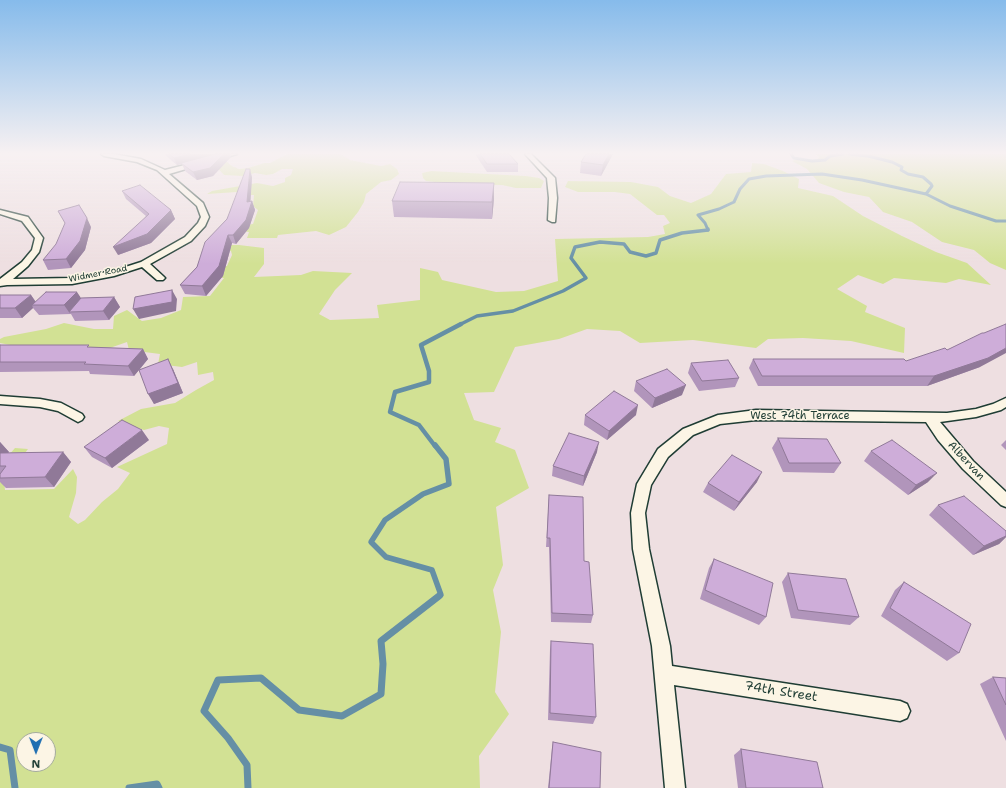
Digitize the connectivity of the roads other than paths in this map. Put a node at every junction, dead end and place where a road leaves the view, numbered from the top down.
1 (184, 191) edge
2 (552, 191) edge
3 (0, 212) edge
4 (552, 220) dead end
5 (144, 264) junction
6 (160, 278) dead end
7 (1, 283) edge
8 (0, 400) edge
9 (1006, 402) edge
10 (78, 417) dead end
11 (930, 417) junction
12 (1006, 501) edge
13 (663, 674) junction
14 (900, 711) dead end
15 (675, 788) edge

1 - 5 street, Widmer Road
2 - 4 street
3 - 7 street
5 - 6 street
5 - 7 street, Widmer Road
8 - 10 street
9 - 11 street, West 74th Terrace
11 - 12 street, Albervan
11 - 13 street, West 74th Terrace
13 - 14 street, 74th Street
13 - 15 street, West 74th Terrace

